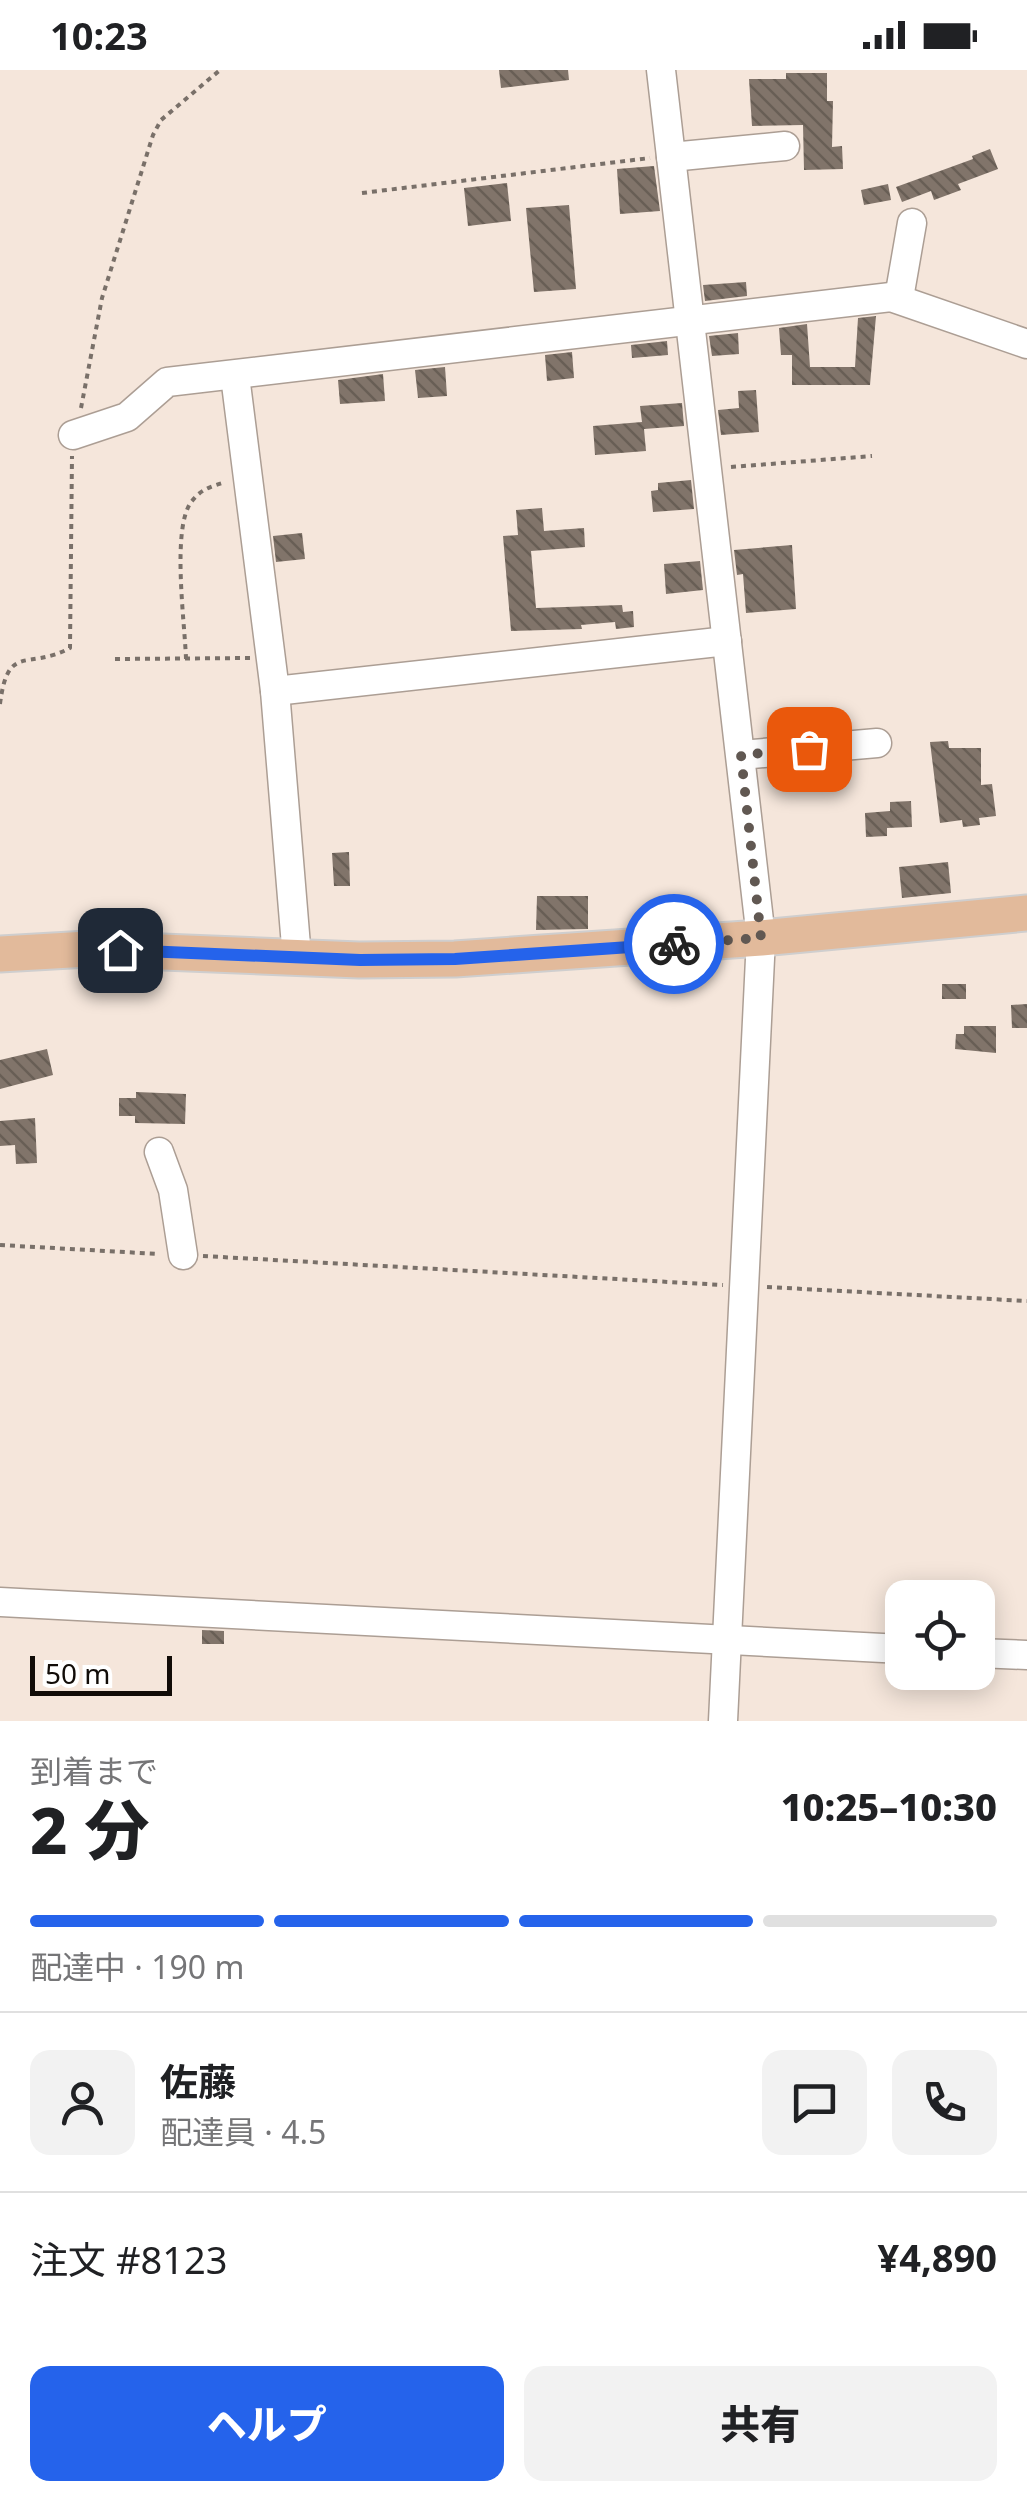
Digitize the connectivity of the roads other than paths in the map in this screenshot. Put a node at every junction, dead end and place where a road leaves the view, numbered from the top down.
1 (661, 70) edge
2 (784, 146) dead end
3 (672, 157) junction
4 (912, 223) dead end
5 (899, 298) junction
6 (690, 320) junction
7 (1027, 344) edge
8 (235, 376) junction
9 (73, 435) road end
10 (727, 641) junction
11 (275, 690) junction
12 (877, 743) dead end
13 (741, 755) junction
14 (1027, 913) edge
15 (761, 938) junction
16 (0, 954) edge
17 (297, 958) junction
18 (159, 1152) dead end
19 (183, 1255) road end
20 (0, 1602) edge
21 (727, 1640) junction
22 (885, 1648) edge
23 (995, 1654) edge
24 (1027, 1656) edge
25 (723, 1721) edge

1 - 3 street
2 - 3 street
3 - 6 street
4 - 5 street
5 - 6 street
5 - 7 street
6 - 8 street
6 - 10 street
8 - 9 street
8 - 11 street
10 - 11 street
10 - 13 street
11 - 17 street
12 - 13 street
13 - 15 street
14 - 15 main road
15 - 17 main road
15 - 21 street
16 - 17 main road
18 - 19 street
20 - 21 street
21 - 22 street
21 - 25 street
23 - 24 street

